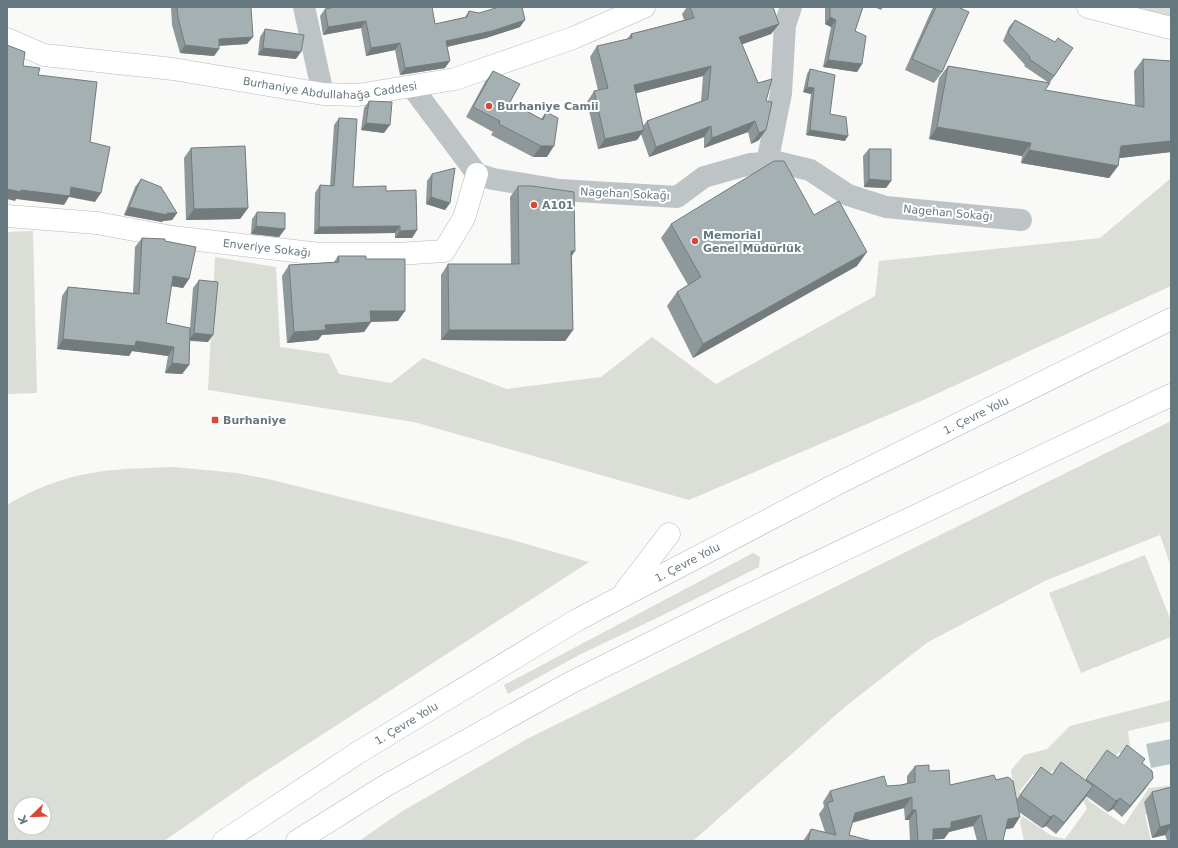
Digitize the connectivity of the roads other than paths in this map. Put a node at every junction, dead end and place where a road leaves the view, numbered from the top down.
1 (304, 7) edge
2 (644, 7) edge
3 (791, 7) edge
4 (1088, 7) edge
5 (1171, 28) edge
6 (7, 39) edge
7 (412, 86) junction
8 (323, 94) junction
9 (767, 163) junction
10 (476, 174) junction
11 (7, 216) edge
12 (1021, 220) dead end
13 (1171, 319) edge
14 (1171, 395) edge
15 (670, 534) dead end
16 (620, 597) junction
17 (224, 841) edge
18 (297, 841) edge

1 - 8 street
2 - 7 main road, Burhaniye Abdullahağa Caddesi
3 - 9 street
4 - 5 main road
6 - 8 main road, Burhaniye Abdullahağa Caddesi
7 - 8 main road, Burhaniye Abdullahağa Caddesi
7 - 10 street
9 - 10 street, Nagehan Sokağı
9 - 12 street, Nagehan Sokağı
10 - 11 main road, Enveriye Sokağı
13 - 16 main road, 1. Çevre Yolu
14 - 18 main road
15 - 16 main road
16 - 17 main road, 1. Çevre Yolu

